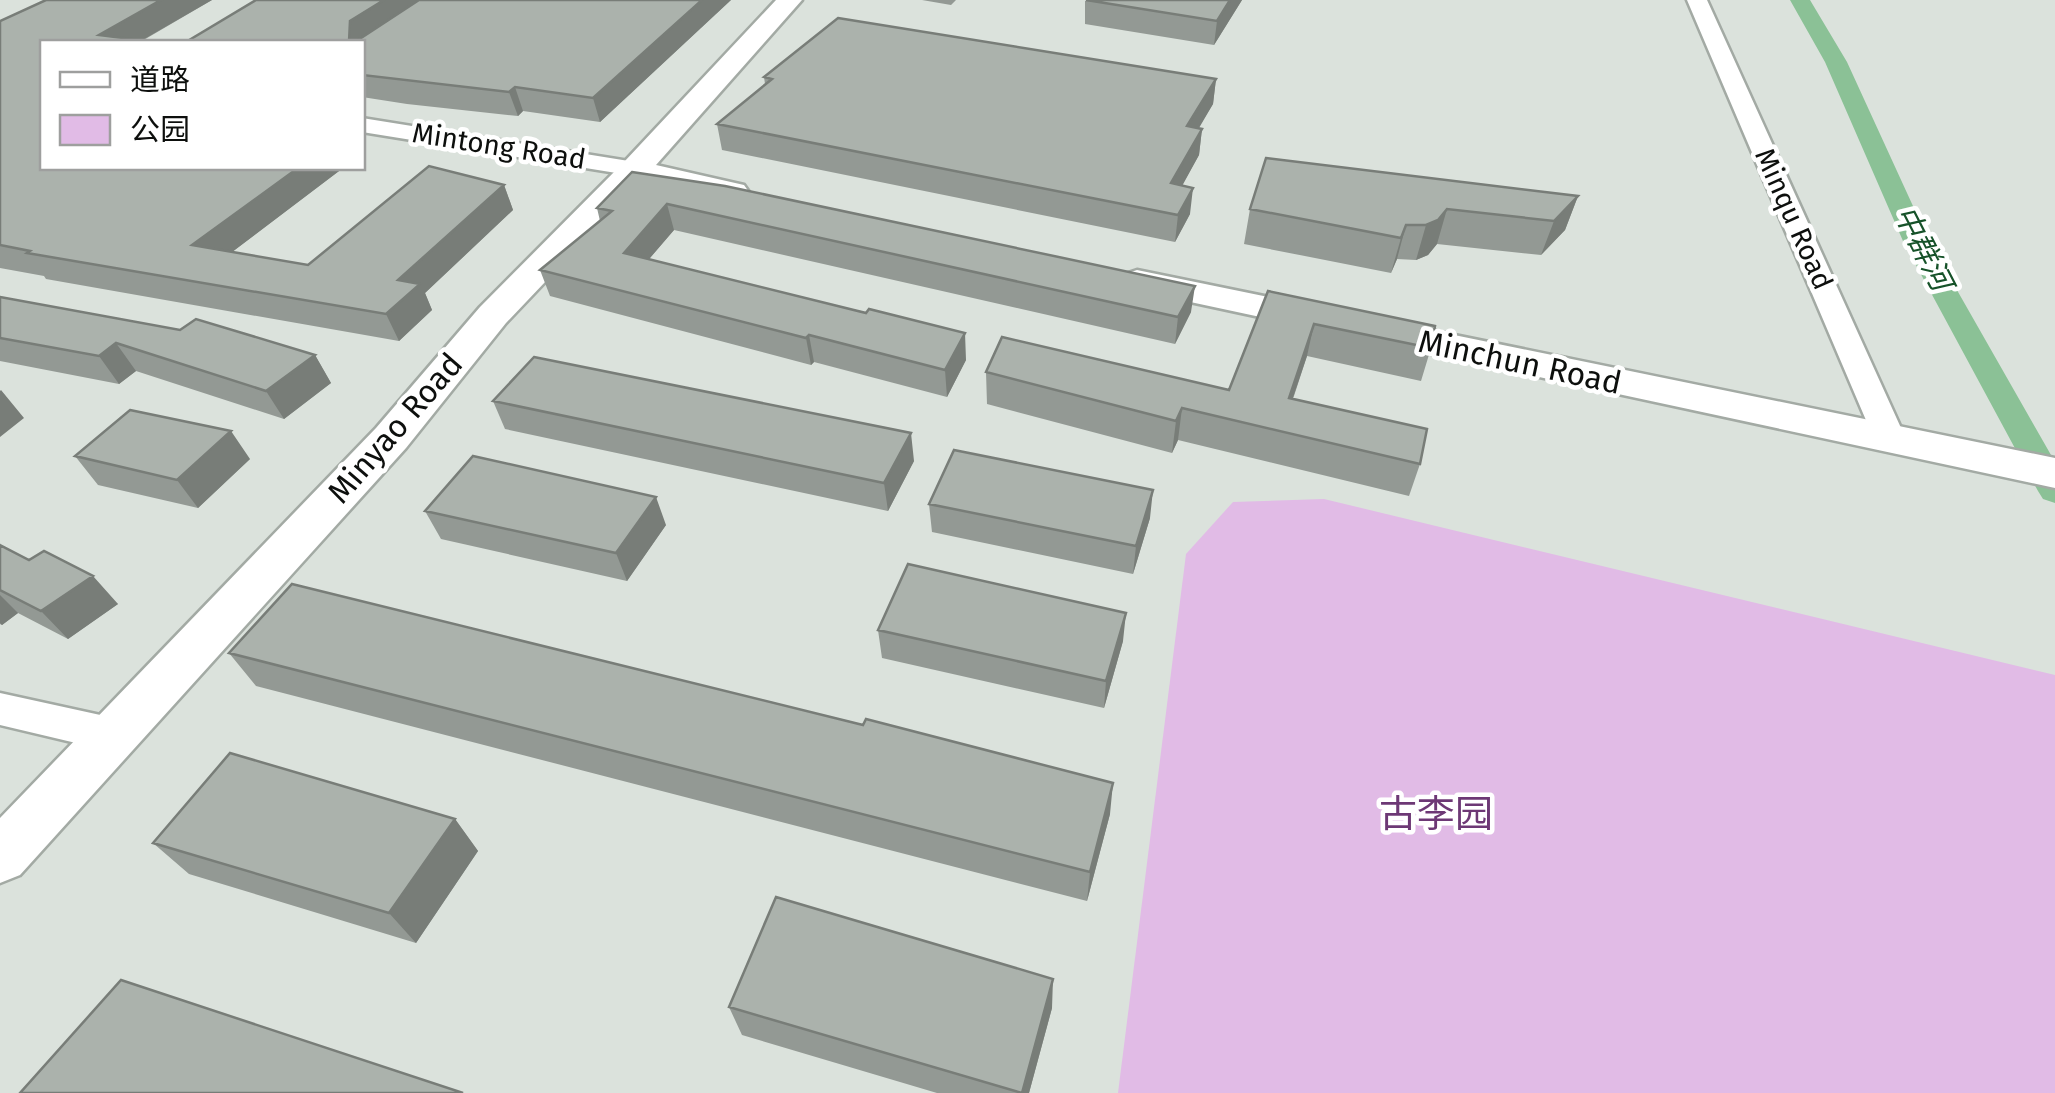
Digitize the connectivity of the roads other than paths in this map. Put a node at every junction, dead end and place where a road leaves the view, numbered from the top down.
1 (790, 0) edge
2 (1697, 0) edge
3 (365, 124) edge
4 (635, 169) junction
5 (767, 200) edge
6 (1110, 276) edge
7 (1890, 439) junction
8 (2055, 473) edge
9 (0, 709) edge
10 (114, 735) junction
11 (0, 856) edge

1 - 4 street, Minyao Road
2 - 7 street, Minqu Road
3 - 4 street, Mintong Road
4 - 5 street
4 - 10 street, Minyao Road
6 - 7 street, Minchun Road
7 - 8 street, Minchun Road
9 - 10 street
10 - 11 street, Minyao Road

